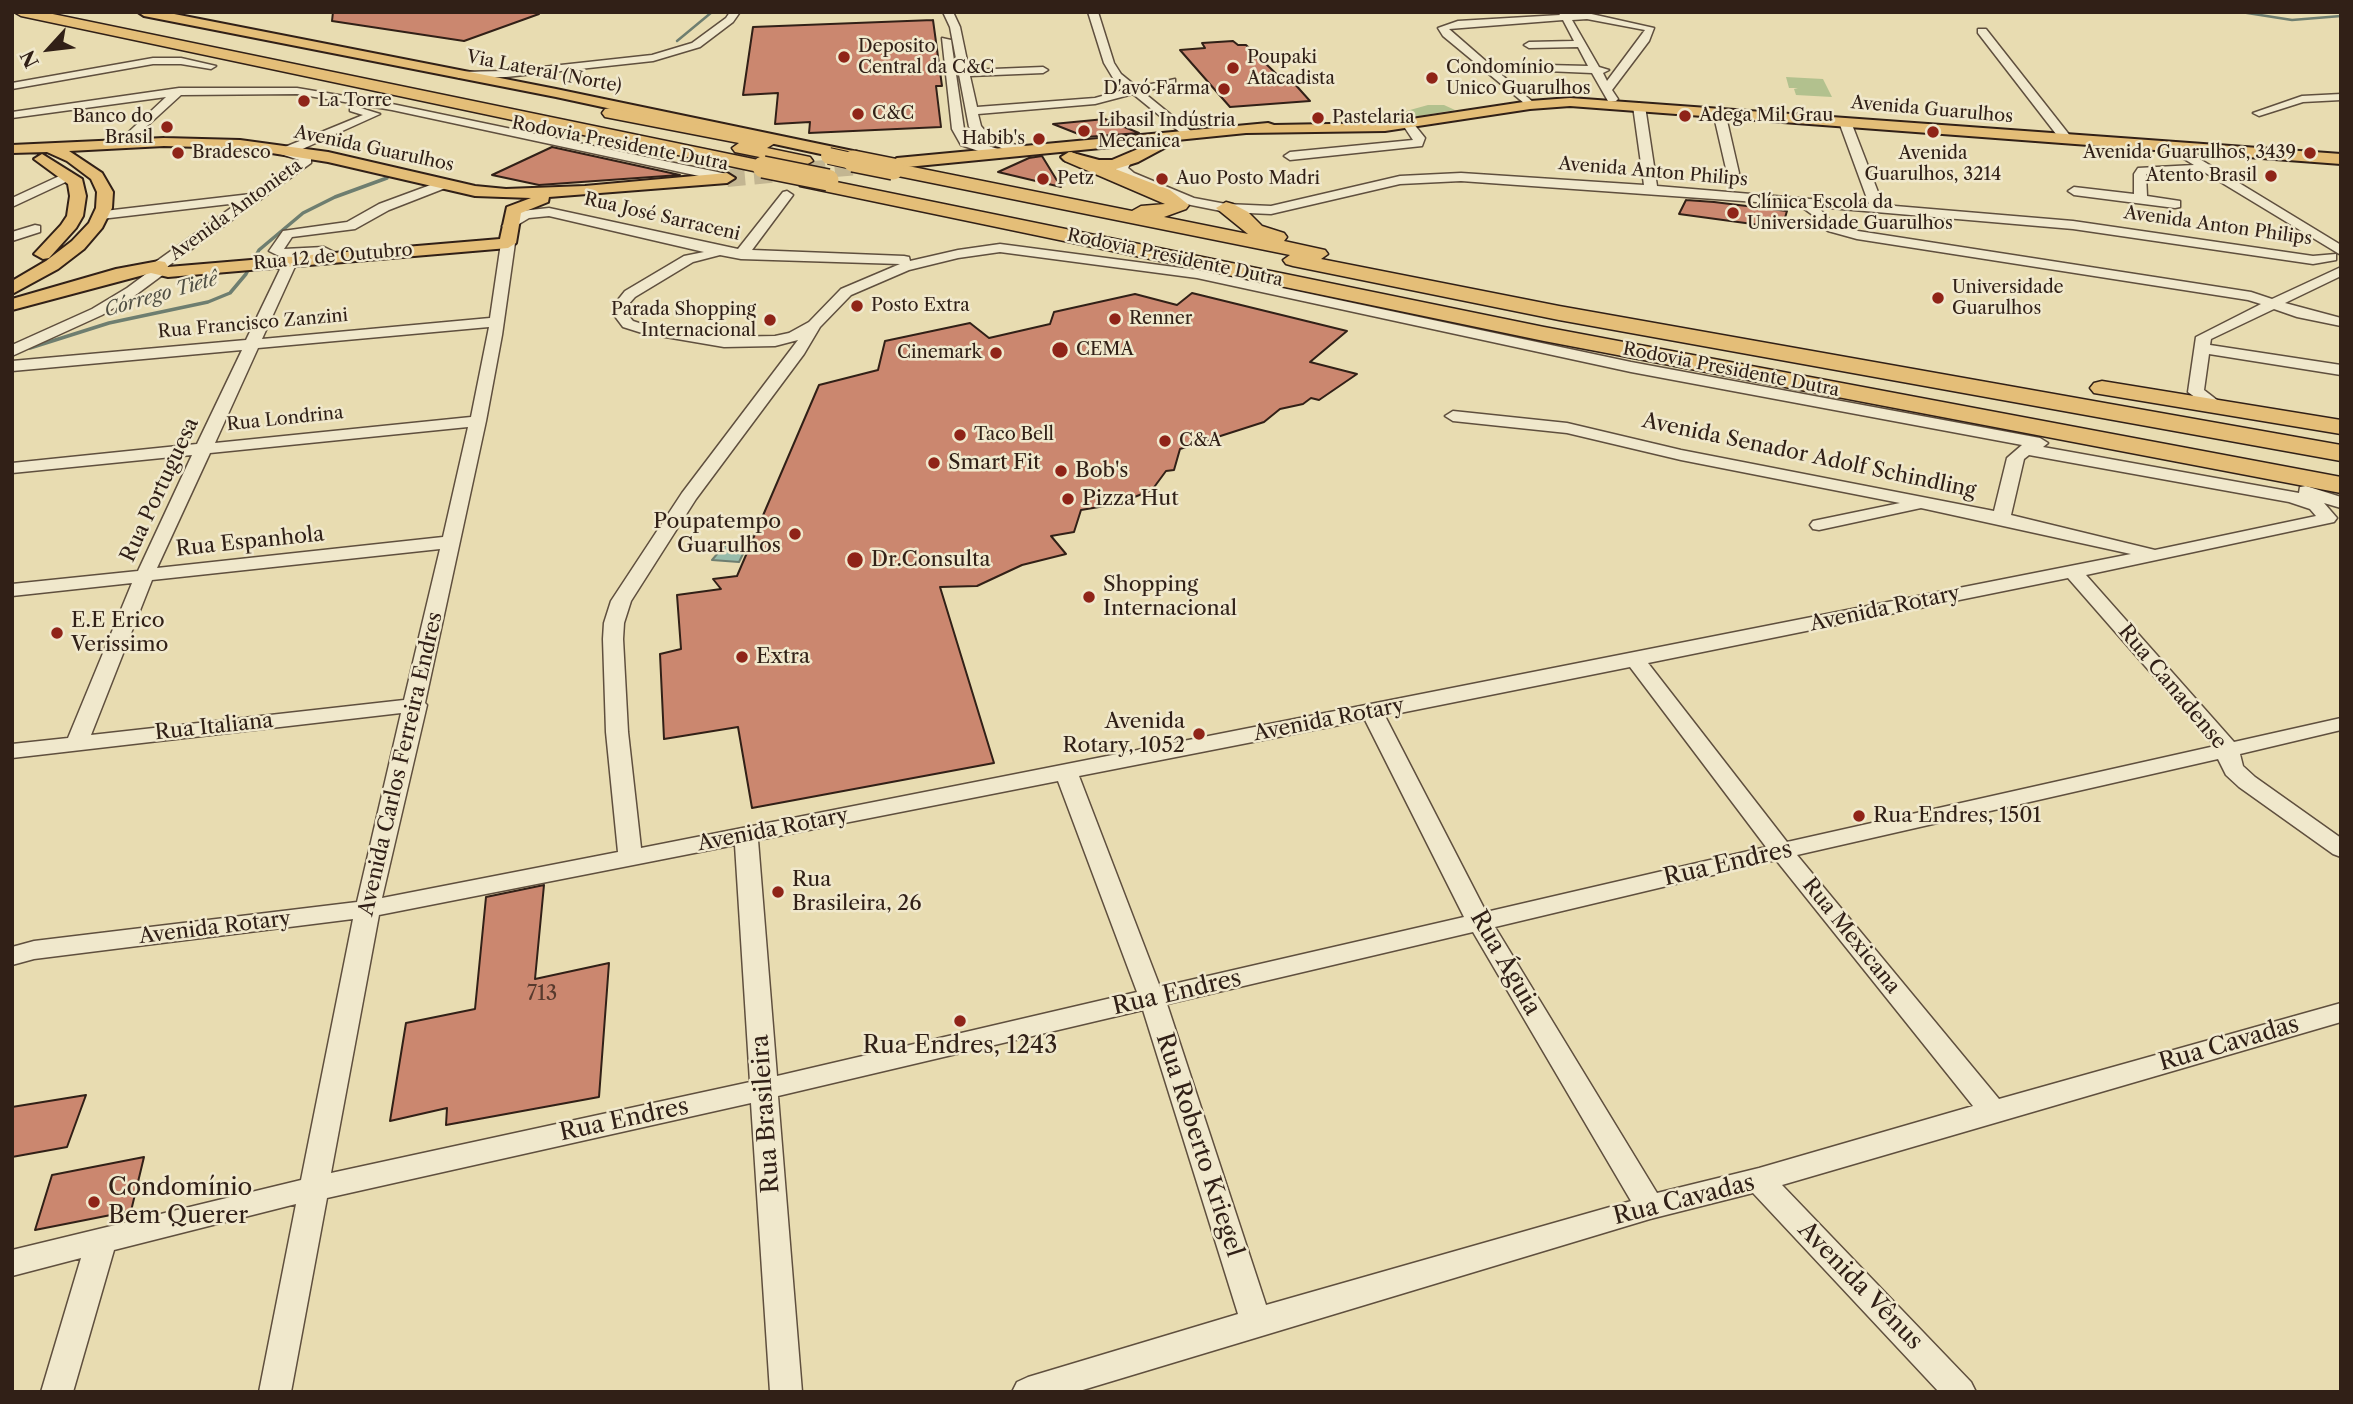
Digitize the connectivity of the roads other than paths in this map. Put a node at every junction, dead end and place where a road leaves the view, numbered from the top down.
1 (12, 12) edge
2 (22, 12) edge
3 (70, 12) edge
4 (144, 12) edge
5 (735, 12) edge
6 (746, 12) edge
7 (937, 12) edge
8 (948, 12) edge
9 (1093, 12) edge
10 (1626, 12) edge
11 (126, 15) dead end
12 (1564, 15) edge
13 (12, 18) edge
14 (1614, 20) junction
15 (1982, 31) dead end
16 (1580, 44) junction
17 (1529, 45) dead end
18 (370, 64) junction
19 (211, 66) junction
20 (1546, 68) dead end
21 (1593, 68) junction
22 (1043, 69) dead end
23 (1624, 69) junction
24 (965, 73) junction
25 (457, 75) junction
26 (1171, 81) dead end
27 (512, 85) junction
28 (12, 86) edge
29 (969, 89) junction
30 (1607, 89) junction
31 (952, 90) junction
32 (1133, 90) junction
33 (177, 92) junction
34 (323, 95) junction
35 (2341, 97) edge
36 (1614, 104) junction
37 (1530, 105) junction
38 (1639, 106) junction
39 (973, 111) junction
40 (1719, 112) junction
41 (2259, 113) dead end
42 (12, 115) edge
43 (1845, 122) junction
44 (1409, 125) junction
45 (535, 127) junction
46 (976, 128) junction
47 (1250, 130) joint
48 (962, 136) junction
49 (1188, 136) junction
50 (2067, 140) junction
51 (706, 141) junction
52 (1122, 142) junction
53 (122, 144) junction
54 (13, 145) edge
55 (2175, 148) junction
56 (52, 149) junction
57 (283, 149) junction
58 (1036, 151) junction
59 (1143, 152) junction
60 (1000, 154) junction
61 (1290, 156) dead end
62 (1071, 157) junction
63 (958, 158) junction
64 (2341, 159) edge
65 (351, 162) junction
66 (1125, 162) junction
67 (302, 164) junction
68 (2204, 167) junction
69 (88, 168) junction
70 (754, 168) junction
71 (899, 168) junction
72 (935, 173) junction
73 (1733, 173) dead end
74 (67, 175) junction
75 (814, 177) junction
76 (727, 178) joint
77 (444, 184) junction
78 (1651, 189) junction
79 (475, 191) junction
80 (585, 191) junction
81 (2074, 191) dead end
82 (12, 195) edge
83 (561, 195) junction
84 (787, 195) dead end
85 (26, 196) junction
86 (256, 198) junction
87 (2141, 199) junction
88 (12, 204) edge
89 (2175, 204) dead end
90 (1226, 208) junction
91 (1821, 209) junction
92 (1271, 210) junction
93 (1878, 211) junction
94 (563, 214) junction
95 (101, 215) junction
96 (1250, 226) junction
97 (509, 227) junction
98 (35, 229) dead end
99 (975, 236) dead end
100 (12, 237) edge
101 (688, 252) junction
102 (734, 254) junction
103 (324, 258) junction
104 (932, 259) junction
105 (291, 260) junction
106 (874, 260) junction
107 (2337, 260) edge
108 (163, 270) junction
109 (1196, 274) junction
110 (12, 275) edge
111 (12, 289) edge
112 (846, 292) junction
113 (2274, 302) junction
114 (12, 305) edge
115 (1688, 315) dead end
116 (2341, 321) edge
117 (497, 322) junction
118 (1738, 324) dead end
119 (814, 325) junction
120 (724, 342) junction
121 (253, 343) junction
122 (2202, 348) junction
123 (12, 351) edge
124 (799, 351) junction
125 (1851, 352) junction
126 (1890, 359) junction
127 (12, 366) edge
128 (2341, 370) edge
129 (1732, 387) junction
130 (2218, 407) junction
131 (1454, 416) dead end
132 (478, 421) junction
133 (2002, 422) junction
134 (2341, 427) edge
135 (2341, 438) edge
136 (206, 447) junction
137 (2341, 453) edge
138 (2341, 466) edge
139 (12, 468) edge
140 (2341, 485) edge
141 (2341, 503) edge
142 (1922, 504) junction
143 (2001, 518) junction
144 (1819, 525) dead end
145 (451, 542) junction
146 (2154, 555) junction
147 (2072, 571) junction
148 (144, 577) junction
149 (12, 590) edge
150 (1634, 660) junction
151 (416, 705) junction
152 (1372, 712) junction
153 (2341, 723) edge
154 (77, 743) junction
155 (2229, 749) junction
156 (12, 751) edge
157 (1066, 772) junction
158 (746, 836) junction
159 (2341, 849) edge
160 (1781, 851) junction
161 (630, 859) junction
162 (368, 909) junction
163 (1480, 923) junction
164 (20, 953) edge
165 (1152, 999) junction
166 (2340, 1013) edge
167 (765, 1089) junction
168 (1993, 1111) junction
169 (1759, 1180) junction
170 (312, 1189) junction
171 (1650, 1207) junction
172 (100, 1242) junction
173 (12, 1263) edge
174 (1256, 1322) junction
175 (57, 1392) edge
176 (275, 1392) edge
177 (786, 1392) edge
178 (1028, 1392) edge
179 (1960, 1392) edge

1 - 2 highway, Rodovia Presidente Dutra
2 - 70 highway, Rodovia Presidente Dutra
3 - 51 highway, Rodovia Presidente Dutra
4 - 25 main road, Via Lateral (Norte)
5 - 25 street
6 - 27 street
7 - 31 street
8 - 24 street
9 - 32 street
10 - 14 street
11 - 18 highway, Rodovia Presidente Dutra
12 - 14 street
12 - 16 street
12 - 37 street
13 - 45 highway, Rodovia Presidente Dutra
14 - 23 street
15 - 50 street
16 - 17 street
16 - 21 street
18 - 51 highway
18 - 71 highway, Rodovia Presidente Dutra, bridge
19 - 28 street
19 - 33 street
19 - 45 highway
20 - 21 street
21 - 23 street
21 - 30 street
22 - 24 street
23 - 30 street
24 - 29 street
25 - 27 main road, Via Lateral (Norte)
26 - 32 street
27 - 72 main road, Via Lateral (Norte)
29 - 31 street
29 - 39 street
30 - 36 street
31 - 48 street
32 - 39 street
32 - 49 street
33 - 34 street
33 - 42 street
33 - 53 street
34 - 57 street
34 - 76 street
35 - 41 street
36 - 37 main road, Avenida Guarulhos
36 - 38 main road, Avenida Guarulhos
37 - 44 main road, Avenida Guarulhos
38 - 40 main road, Avenida Guarulhos
38 - 78 street
39 - 46 street
40 - 43 main road, Avenida Guarulhos
40 - 73 street
43 - 50 main road, Avenida Guarulhos
43 - 93 street
44 - 47 main road, Avenida Guarulhos
44 - 61 street
45 - 70 highway, Rodovia Presidente Dutra
46 - 48 street
46 - 58 street
47 - 49 main road, Avenida Guarulhos
48 - 60 street
48 - 63 main road
49 - 52 main road, Avenida Guarulhos
49 - 59 main road
50 - 55 main road, Avenida Guarulhos
51 - 75 highway, Rodovia Presidente Dutra
52 - 58 main road, Avenida Guarulhos
52 - 59 main road
53 - 56 main road, Avenida Guarulhos
53 - 57 main road, Avenida Guarulhos
54 - 56 main road
55 - 64 main road, Avenida Guarulhos
55 - 68 street
56 - 69 main road
56 - 74 main road
57 - 65 main road, Avenida Guarulhos
57 - 67 street, Avenida Antonieta
58 - 60 main road, Avenida Guarulhos
58 - 62 main road
59 - 66 main road
60 - 63 main road, Avenida Guarulhos
62 - 66 main road
62 - 72 highway
63 - 71 main road, Avenida Guarulhos
65 - 67 main road
65 - 77 main road, Avenida Guarulhos
66 - 90 street, Avenida Anton Philips
67 - 86 street, Avenida Antonieta
68 - 87 street
68 - 107 street
69 - 74 main road
69 - 95 main road
70 - 75 highway, Rodovia Presidente Dutra
71 - 72 highway
71 - 125 highway, Rodovia Presidente Dutra
74 - 85 street
74 - 110 main road
75 - 109 highway
75 - 133 highway, Rodovia Presidente Dutra
75 - 137 highway, Rodovia Presidente Dutra
75 - 138 highway, Rodovia Presidente Dutra
76 - 80 main road, Avenida Guarulhos
77 - 79 main road, Avenida Guarulhos
77 - 103 street
78 - 91 street, Avenida Anton Philips
78 - 92 street, Avenida Anton Philips
79 - 80 main road, Avenida Guarulhos
79 - 97 main road
80 - 83 main road
81 - 87 street
82 - 85 street
83 - 94 street, Rua José Sarraceni
83 - 97 main road
84 - 102 street
85 - 88 street
86 - 95 street
86 - 108 street, Avenida Antonieta
87 - 89 street
90 - 92 street, Avenida Anton Philips
90 - 96 highway
91 - 93 street, Avenida Anton Philips
91 - 113 street
92 - 96 highway
93 - 107 street, Avenida Anton Philips
94 - 97 street, Rua José Sarraceni
94 - 101 street, Rua José Sarraceni
95 - 111 main road
96 - 115 highway
97 - 103 main road, Rua 12 de Outubro
97 - 117 street, Avenida Carlos Ferreira Endres
98 - 100 street
99 - 106 street
101 - 102 street, Rua José Sarraceni
101 - 120 street
102 - 106 street, Rua José Sarraceni
103 - 105 main road, Rua 12 de Outubro
104 - 106 street
104 - 109 street
104 - 112 street
105 - 108 main road, Rua 12 de Outubro
105 - 121 street, Rua Portuguesa
106 - 112 street
107 - 113 street
108 - 114 main road, Rua 12 de Outubro
108 - 123 street, Avenida Antonieta
109 - 129 street
112 - 119 street
113 - 116 street
113 - 122 street
117 - 121 street, Rua Francisco Zanzini
117 - 132 street, Avenida Carlos Ferreira Endres
118 - 125 highway
119 - 120 street
119 - 124 street
120 - 124 street
121 - 127 street, Rua Francisco Zanzini
121 - 136 street, Rua Portuguesa
122 - 128 street
122 - 130 street
124 - 161 street
125 - 126 highway, Rodovia Presidente Dutra
126 - 130 highway
126 - 135 highway, Rodovia Presidente Dutra
129 - 133 highway
129 - 141 street
130 - 134 highway
131 - 142 street, Avenida Senador Adolf Schindling
132 - 136 street, Rua Londrina
132 - 145 street, Avenida Carlos Ferreira Endres
133 - 140 highway, Rodovia Presidente Dutra
136 - 139 street, Rua Londrina
136 - 148 street, Rua Portuguesa
142 - 143 street, Avenida Senador Adolf Schindling
142 - 144 street
143 - 146 street, Avenida Senador Adolf Schindling
143 - 146 street, Avenida Rotary
145 - 148 street, Rua Espanhola
145 - 151 street, Avenida Carlos Ferreira Endres
146 - 147 street, Avenida Rotary
147 - 150 street, Avenida Rotary
147 - 155 street, Rua Canadense
148 - 149 street, Rua Espanhola
148 - 154 street, Rua Portuguesa
150 - 152 street, Avenida Rotary
150 - 160 street, Rua Mexicana
151 - 154 street, Rua Italiana
151 - 162 street, Avenida Carlos Ferreira Endres
152 - 157 street, Avenida Rotary
152 - 163 street, Rua Águia
153 - 155 street, Rua Endres
154 - 156 street, Rua Italiana
155 - 159 street, Rua Canadense
155 - 160 street, Rua Endres
157 - 158 street, Avenida Rotary
157 - 165 street, Rua Roberto Kriegel
158 - 161 street, Avenida Rotary
158 - 167 street, Rua Brasileira
160 - 163 street, Rua Endres
160 - 168 street, Rua Mexicana
161 - 162 street, Avenida Rotary
162 - 164 street, Avenida Rotary
162 - 170 street, Avenida Carlos Ferreira Endres
163 - 165 street, Rua Endres
163 - 171 street, Rua Águia
165 - 167 street, Rua Endres
165 - 174 street, Rua Roberto Kriegel
166 - 168 street, Rua Cavadas
167 - 170 street, Rua Endres
167 - 177 street, Rua Brasileira
168 - 169 street, Rua Cavadas
169 - 171 street, Rua Cavadas
169 - 179 street, Avenida Vênus
170 - 172 street, Rua Endres
170 - 176 street, Avenida Carlos Ferreira Endres
171 - 174 street, Rua Cavadas
172 - 173 street, Rua Endres
172 - 175 street
174 - 178 street, Rua Cavadas

